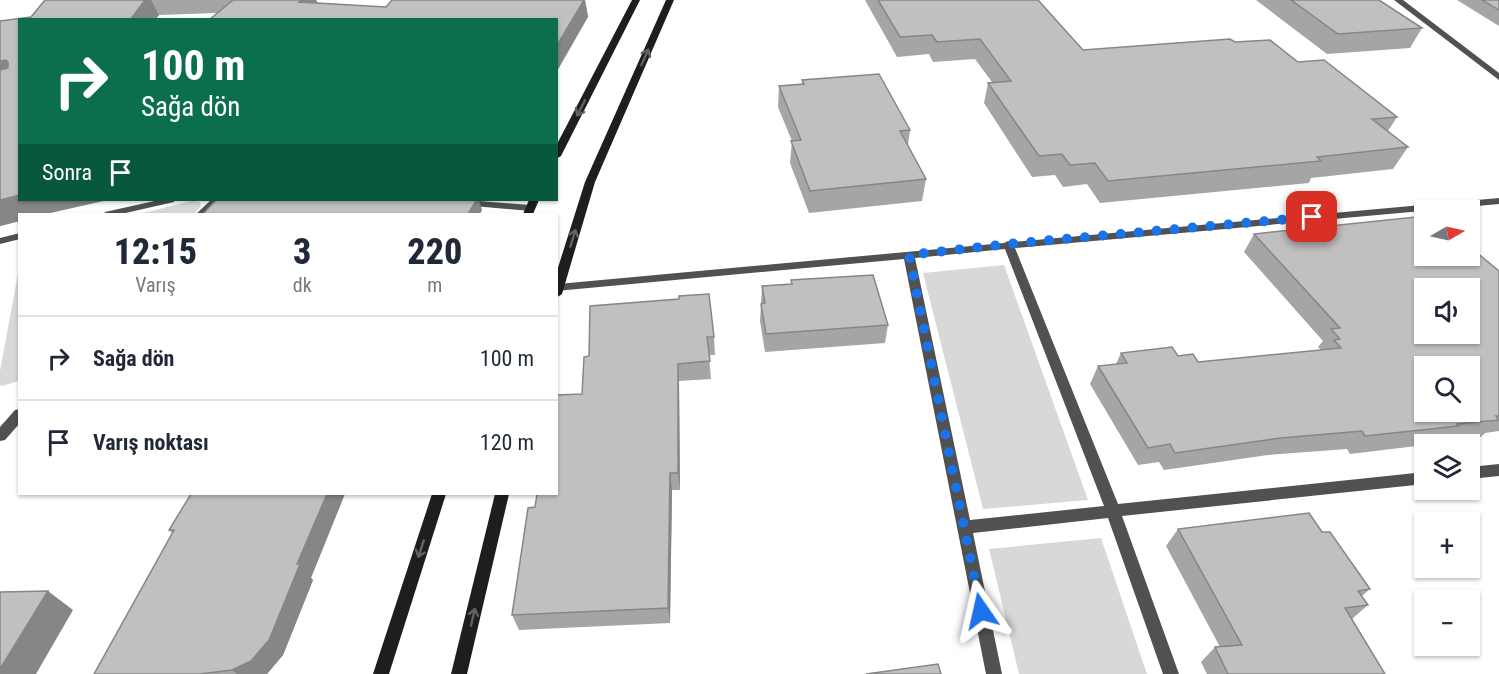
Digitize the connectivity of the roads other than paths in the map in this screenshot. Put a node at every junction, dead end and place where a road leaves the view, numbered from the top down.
1 (636, 0) edge
2 (670, 0) edge
3 (1398, 0) edge
4 (1499, 66) edge
5 (1487, 68) junction
6 (1499, 77) edge
7 (558, 152) edge
8 (166, 201) edge
9 (215, 201) edge
10 (1499, 201) edge
11 (454, 202) edge
12 (531, 207) edge
13 (113, 213) edge
14 (202, 213) edge
15 (18, 237) edge
16 (1, 244) edge
17 (1008, 244) junction
18 (909, 255) junction
19 (558, 288) edge
20 (558, 291) edge
21 (18, 416) edge
22 (1, 434) edge
23 (1499, 470) edge
24 (1480, 472) edge
25 (1414, 479) edge
26 (439, 495) edge
27 (502, 495) edge
28 (1113, 511) junction
29 (964, 527) junction
30 (381, 674) edge
31 (459, 674) edge
32 (994, 674) edge
33 (1171, 674) edge

1 -> 7 main road
19 -> 2 main road
3 - 5 street
4 - 5 street
5 - 6 street
8 - 13 street
9 - 14 street
10 - 17 street
11 - 12 street
15 - 16 street
17 - 18 street
17 - 28 street
18 - 20 street
18 - 29 street
21 - 22 street
23 - 24 street
25 - 28 street
26 -> 30 main road
31 -> 27 main road
28 - 29 street
28 - 33 street
29 - 32 street

